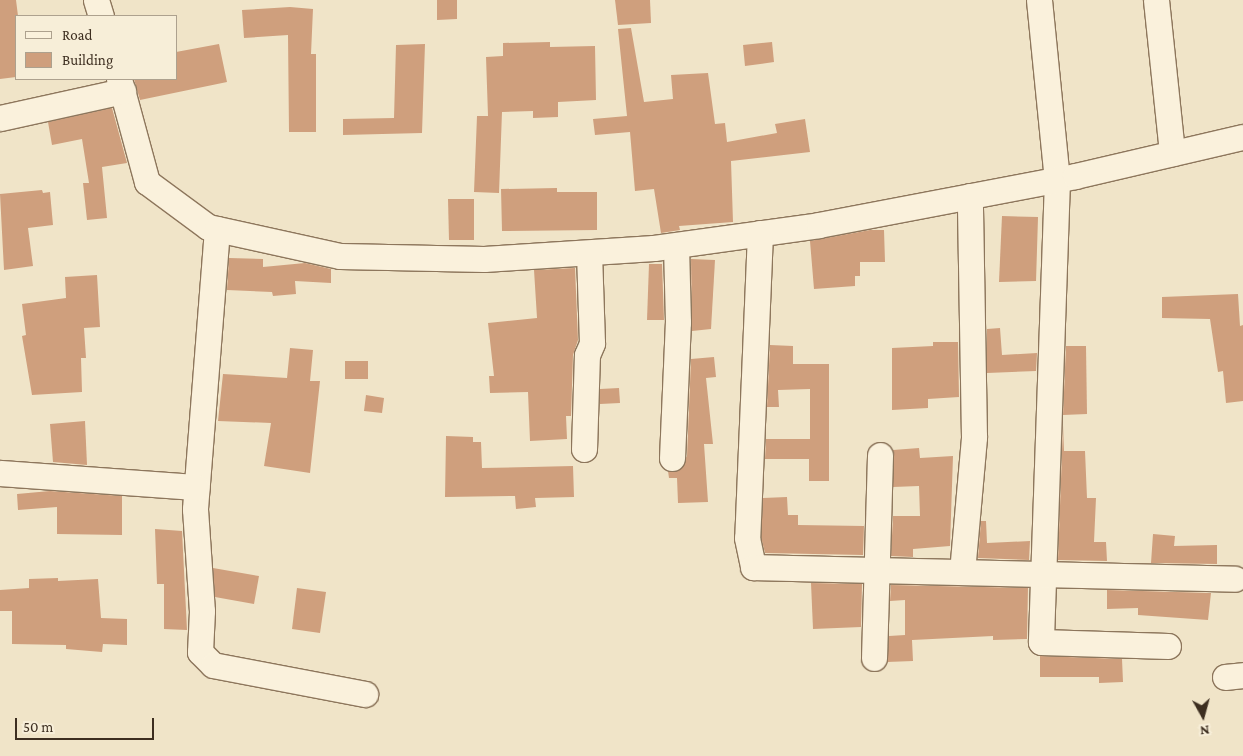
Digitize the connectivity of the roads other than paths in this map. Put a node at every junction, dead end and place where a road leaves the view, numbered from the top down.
1 (96, 0) edge
2 (1039, 0) edge
3 (1156, 0) edge
4 (101, 15) edge
5 (121, 85) edge
6 (0, 118) edge
7 (1243, 137) edge
8 (1172, 153) junction
9 (1056, 180) junction
10 (970, 196) junction
11 (217, 229) junction
12 (760, 233) junction
13 (676, 246) junction
14 (589, 253) junction
15 (584, 449) dead end
16 (880, 455) dead end
17 (672, 458) dead end
18 (0, 473) edge
19 (197, 487) junction
20 (962, 572) junction
21 (878, 573) junction
22 (1041, 575) junction
23 (1235, 578) dead end
24 (1168, 646) dead end
25 (874, 658) dead end
26 (365, 694) dead end

1 - 4 street
2 - 9 street
3 - 8 street
5 - 6 street
5 - 11 street
7 - 8 street
8 - 9 street
9 - 10 street
9 - 22 street
10 - 12 street
10 - 20 street
11 - 14 street
11 - 19 street
12 - 13 street
12 - 21 street
13 - 14 street
13 - 17 street
14 - 15 street
16 - 21 street
18 - 19 street
19 - 26 street
20 - 21 street
20 - 22 street
21 - 25 street
22 - 23 street
22 - 24 street

